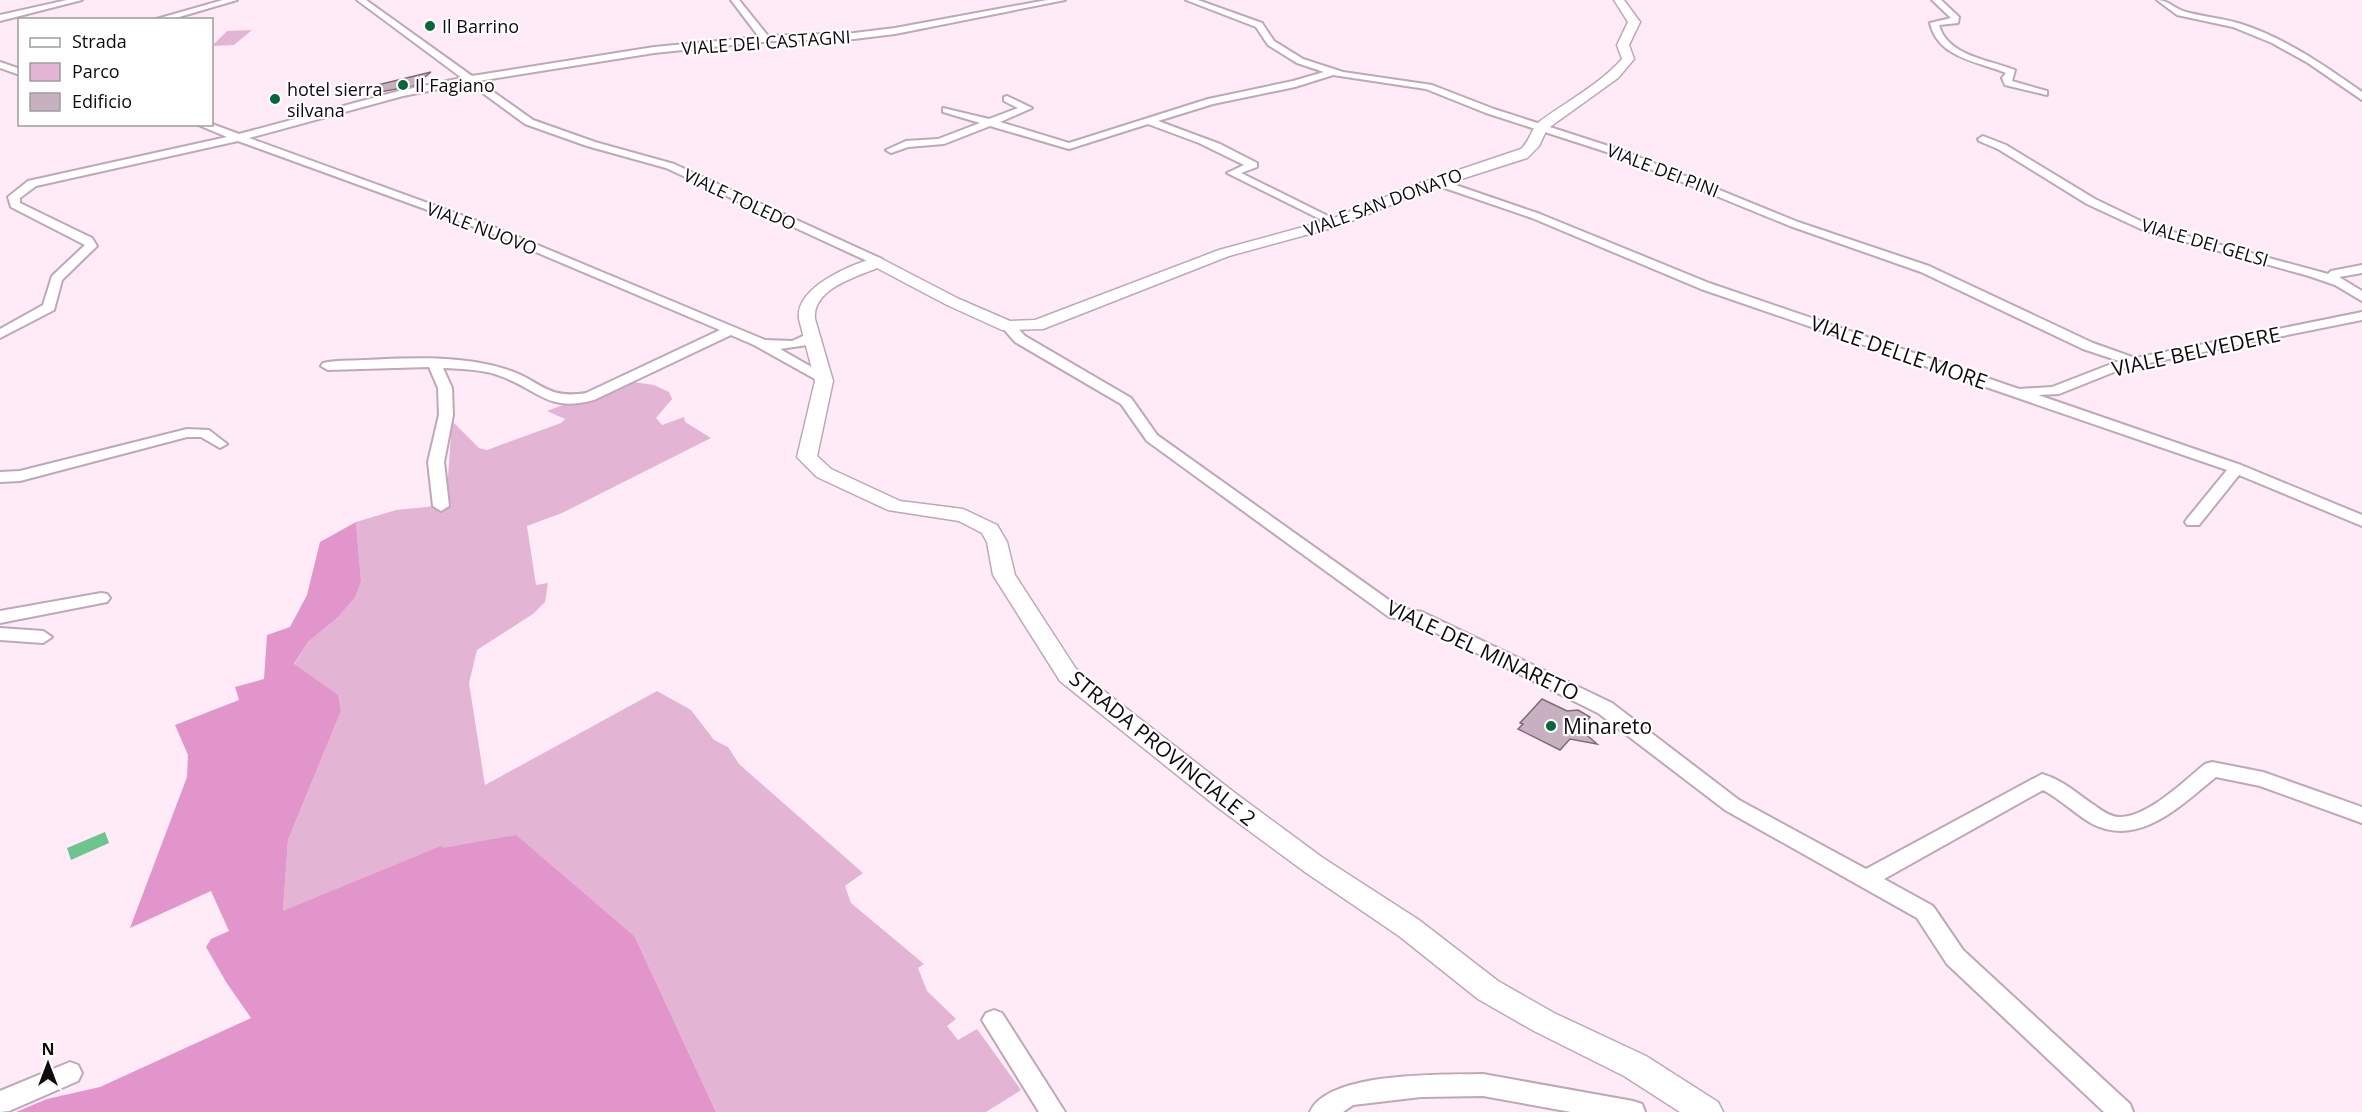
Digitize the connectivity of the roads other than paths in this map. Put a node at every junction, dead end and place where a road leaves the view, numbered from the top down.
1 (78, 0) edge
2 (233, 0) edge
3 (361, 0) edge
4 (735, 0) edge
5 (1061, 0) edge
6 (1190, 0) edge
7 (1619, 0) edge
8 (1936, 0) edge
9 (2161, 0) edge
10 (0, 18) edge
11 (165, 18) edge
12 (766, 39) junction
13 (18, 58) edge
14 (0, 64) edge
15 (18, 71) edge
16 (1335, 72) junction
17 (471, 79) junction
18 (2044, 93) dead end
19 (2362, 97) edge
20 (1007, 99) dead end
21 (947, 110) dead end
22 (990, 122) junction
23 (1151, 122) junction
24 (206, 126) edge
25 (1541, 127) junction
26 (237, 138) junction
27 (1983, 139) dead end
28 (891, 150) dead end
29 (1437, 182) junction
30 (19, 191) junction
31 (0, 200) edge
32 (1334, 224) junction
33 (878, 262) junction
34 (2362, 269) edge
35 (2337, 282) junction
36 (2362, 297) edge
37 (2362, 316) edge
38 (1008, 326) junction
39 (731, 330) junction
40 (0, 334) edge
41 (759, 342) junction
42 (815, 345) junction
43 (789, 357) junction
44 (2134, 362) junction
45 (434, 364) junction
46 (328, 366) dead end
47 (824, 380) junction
48 (1997, 386) junction
49 (220, 444) dead end
50 (2236, 468) junction
51 (0, 477) edge
52 (441, 506) dead end
53 (2362, 521) edge
54 (2193, 522) dead end
55 (101, 598) dead end
56 (0, 617) edge
57 (0, 634) edge
58 (44, 637) dead end
59 (2362, 815) edge
60 (1866, 879) junction
61 (994, 1020) dead end
62 (70, 1073) dead end
63 (0, 1103) edge
64 (1053, 1112) edge
65 (1322, 1112) edge
66 (1633, 1112) edge
67 (1707, 1112) edge
68 (2121, 1112) edge

1 - 10 street
2 - 11 street
3 - 17 street, VIALE TOLEDO
4 - 12 street
5 - 12 street, VIALE DEI CASTAGNI
6 - 16 street, VIALE DEI PINI
7 - 25 street, VIALE SAN DONATO
8 - 18 street
9 - 19 street
12 - 17 street, VIALE DEI CASTAGNI
13 - 14 street
14 - 15 street
16 - 23 street
16 - 25 street, VIALE DEI PINI
17 - 26 street, VIALE DEI CASTAGNI
17 - 33 street, VIALE TOLEDO
20 - 22 street
21 - 22 street
22 - 23 street
22 - 28 street
23 - 32 street
24 - 26 street, VIALE NUOVO
25 - 29 street, VIALE SAN DONATO
25 - 44 street, VIALE DEI PINI
26 - 30 street, VIALE DEI CASTAGNI
26 - 39 street, VIALE NUOVO
27 - 35 street, VIALE DEI GELSI
29 - 32 street, VIALE SAN DONATO
29 - 48 street, VIALE DELLE MORE
30 - 31 street, VIALE DEI CASTAGNI
30 - 40 street
32 - 38 street, VIALE SAN DONATO
33 - 38 street, VIALE TOLEDO
33 - 42 street, STRADA PROVINCIALE 2
34 - 35 street
35 - 36 street
37 - 44 street, VIALE BELVEDERE
38 - 60 street, VIALE DEL MINARETO
39 - 41 street, VIALE NUOVO
39 - 45 street
41 - 42 street, VIALE NUOVO
41 - 43 street, VIALE NUOVO
42 - 43 street
42 - 47 street, STRADA PROVINCIALE 2
43 - 47 street, VIALE NUOVO
44 - 48 street, VIALE BELVEDERE
45 - 46 street
45 - 52 street
47 - 67 street, STRADA PROVINCIALE 2
48 - 50 street, VIALE DELLE MORE
49 - 51 street
50 - 53 street, VIALE DELLE MORE
50 - 54 street
55 - 56 street
57 - 58 street
59 - 60 street
60 - 68 street, VIALE DEL MINARETO
61 - 64 street
62 - 63 street
65 - 66 street

